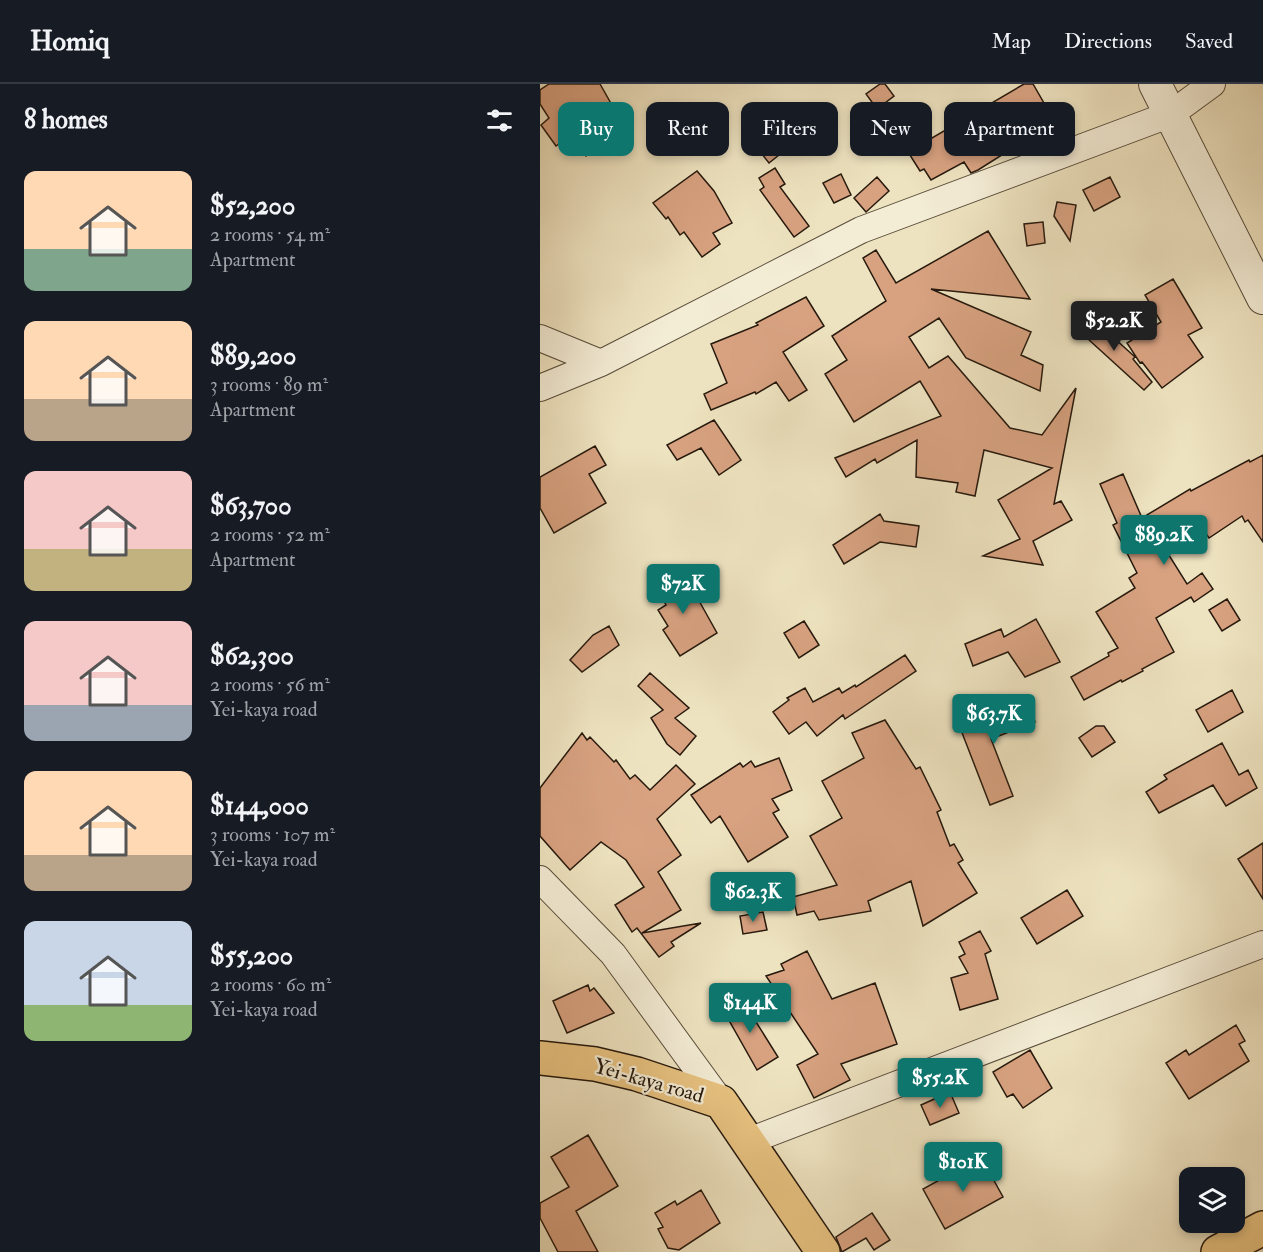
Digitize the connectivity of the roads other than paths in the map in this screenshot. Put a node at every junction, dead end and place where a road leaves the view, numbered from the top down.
1 (1155, 84) edge
2 (1212, 84) edge
3 (1171, 114) junction
4 (1263, 298) edge
5 (540, 338) edge
6 (601, 363) junction
7 (540, 388) edge
8 (540, 879) edge
9 (1263, 945) edge
10 (540, 1058) edge
11 (721, 1102) junction
12 (749, 1140) junction
13 (1263, 1228) edge
14 (823, 1252) edge
15 (1218, 1252) edge

1 - 3 street
2 - 3 street
3 - 4 street
3 - 6 street
5 - 6 street
6 - 7 street
8 - 11 street
9 - 12 street
10 - 11 main road, Yei-kaya road
11 - 12 main road, Yei-kaya road
12 - 14 main road, Yei-kaya road
13 - 15 main road

